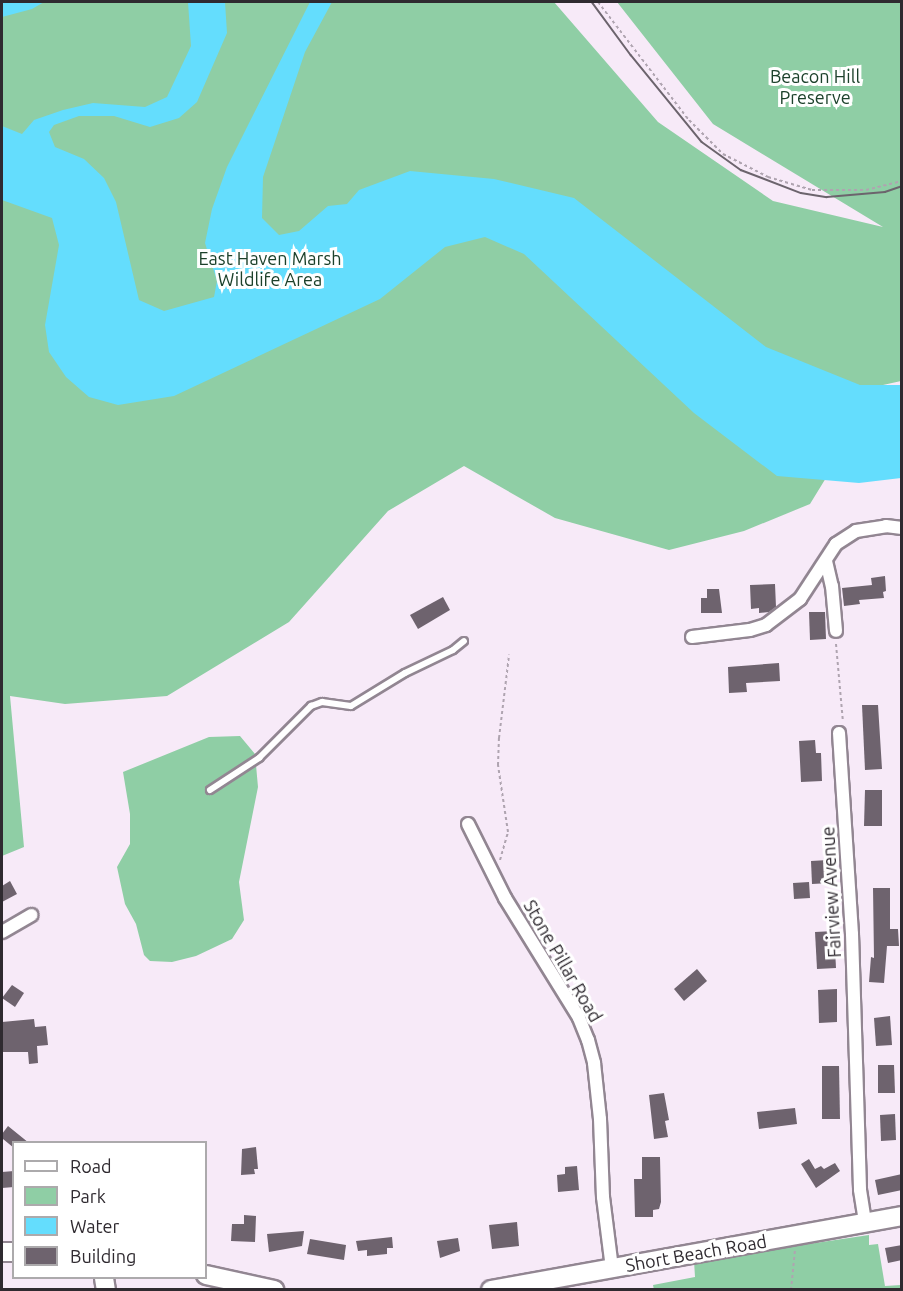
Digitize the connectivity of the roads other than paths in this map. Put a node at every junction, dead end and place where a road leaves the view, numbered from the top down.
1 (902, 528) edge
2 (826, 561) junction
3 (836, 631) road end
4 (692, 637) dead end
5 (464, 641) dead end
6 (839, 733) road end
7 (210, 790) dead end
8 (468, 824) dead end
9 (31, 915) dead end
10 (2, 932) edge
11 (902, 1216) edge
12 (865, 1223) junction
13 (612, 1268) junction
14 (207, 1275) edge
15 (274, 1290) edge
16 (490, 1290) edge

1 - 2 street
2 - 3 street
2 - 4 street
5 - 7 lane
6 - 12 street, Fairview Avenue
8 - 13 street, Stone Pillar Road
9 - 10 street
11 - 12 main road, Short Beach Road
12 - 13 main road, Short Beach Road
13 - 16 main road, Short Beach Road
14 - 15 main road

